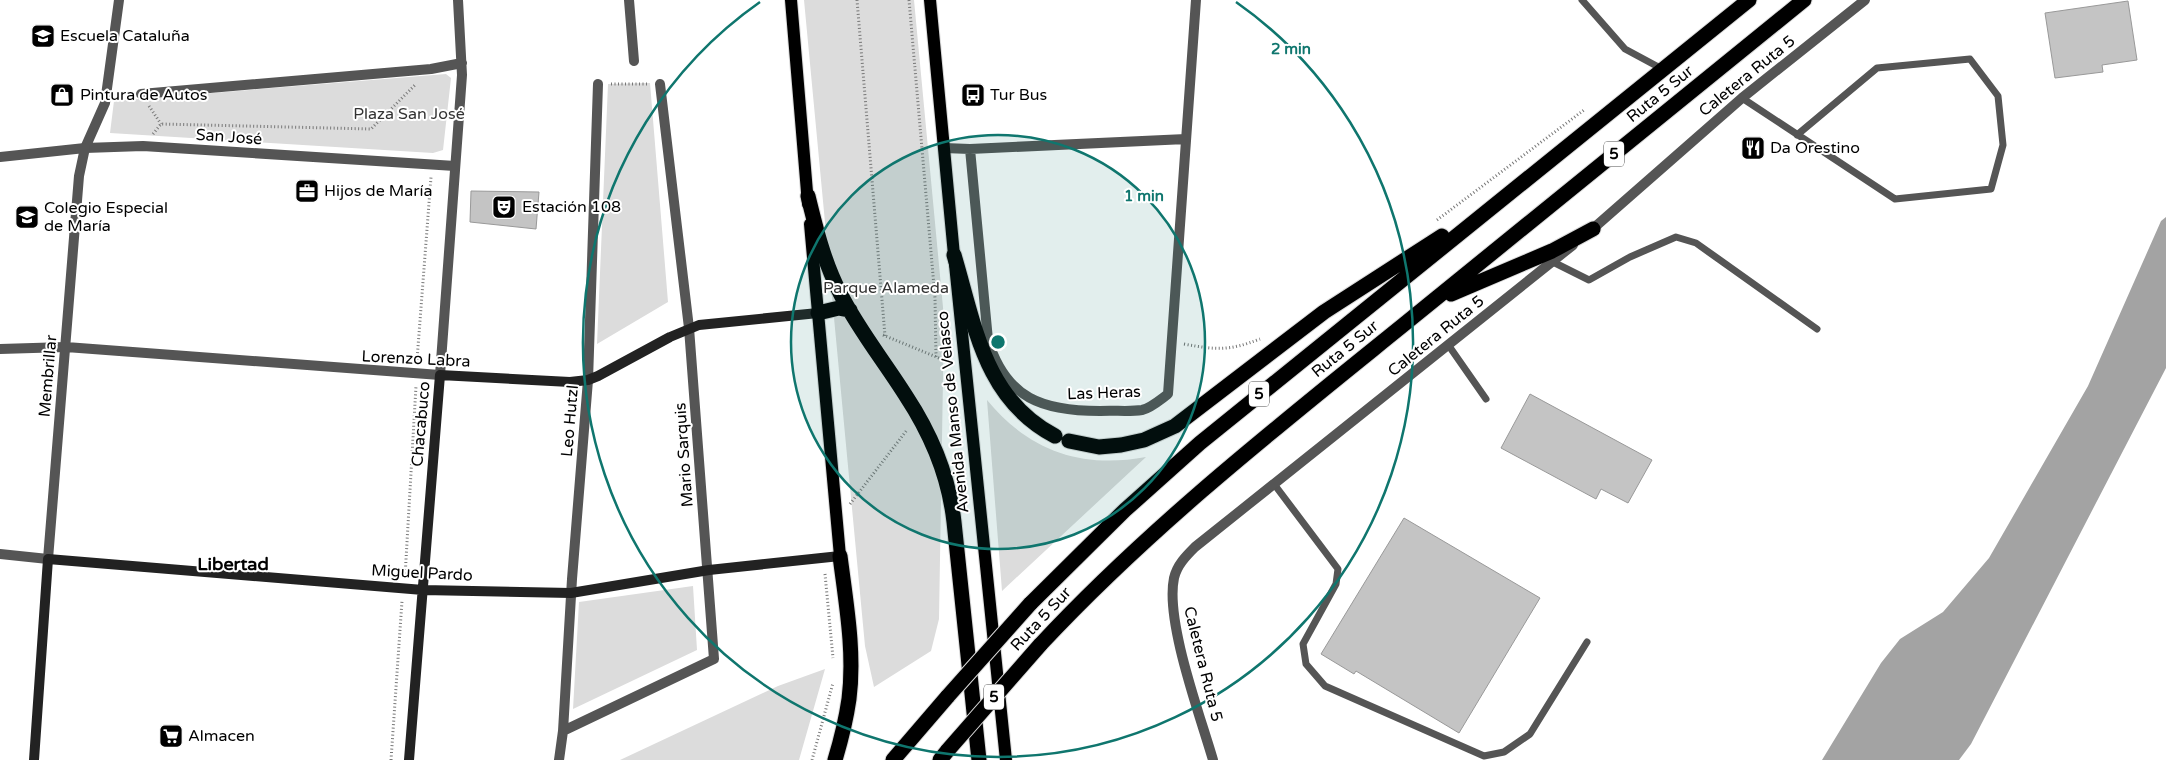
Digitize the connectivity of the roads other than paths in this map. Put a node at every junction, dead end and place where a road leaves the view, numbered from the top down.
1 (119, 0) edge
2 (458, 0) edge
3 (629, 0) edge
4 (792, 0) edge
5 (930, 0) edge
6 (1196, 0) edge
7 (1582, 0) edge
8 (1749, 0) edge
9 (1804, 0) edge
10 (1865, 0) edge
11 (634, 61) dead end
12 (462, 63) junction
13 (1664, 70) junction
14 (598, 84) road end
15 (660, 84) road end
16 (141, 94) dead end
17 (1742, 98) junction
18 (1797, 135) junction
19 (1186, 139) junction
20 (85, 148) junction
21 (944, 148) junction
22 (970, 149) junction
23 (0, 157) edge
24 (455, 166) junction
25 (808, 196) junction
26 (1501, 200) junction
27 (1593, 229) junction
28 (954, 255) junction
29 (1553, 262) junction
30 (1425, 307) junction
31 (850, 310) junction
32 (818, 313) junction
33 (689, 328) junction
34 (1817, 329) dead end
35 (1448, 346) junction
36 (66, 347) junction
37 (0, 349) edge
38 (440, 376) junction
39 (588, 380) junction
40 (1486, 399) dead end
41 (1274, 484) junction
42 (0, 554) edge
43 (840, 556) junction
44 (48, 559) junction
45 (709, 570) junction
46 (423, 590) junction
47 (571, 593) junction
48 (1587, 642) dead end
49 (563, 731) junction
50 (944, 755) edge
51 (34, 760) edge
52 (409, 760) edge
53 (559, 760) edge
54 (835, 760) edge
55 (893, 760) edge
56 (979, 760) edge
57 (1006, 760) edge
58 (1213, 760) edge

1 - 20 street, Membrillar
2 - 12 street, Chacabuco
3 - 11 street
4 - 25 main road
5 - 21 main road, Avenida Manso de Velasco
6 - 19 street, Las Heras
7 - 13 lane
8 - 13 highway, Ruta 5 Sur / 5
9 - 30 highway, Ruta 5 Sur / 5
10 - 17 street, Caletera Ruta 5
12 - 16 street
12 - 24 street, Chacabuco
13 - 26 highway, Ruta 5 Sur / 5
14 - 39 street, Leo Hutzl
15 - 33 street, Mario Sarquis
17 - 18 lane
17 - 27 street, Caletera Ruta 5
18 - 18 lane
19 - 22 street
19 - 22 street, Las Heras
20 - 23 street, San José
20 - 24 street, San José
20 - 36 street, Membrillar
21 - 22 street
21 - 28 main road, Avenida Manso de Velasco
24 - 38 street, Chacabuco
25 - 31 highway
25 - 32 main road
26 - 28 highway
26 - 55 highway, Ruta 5 Sur / 5, bridge
27 - 29 street, Caletera Ruta 5
27 - 30 highway
28 - 57 main road, Avenida Manso de Velasco
29 - 34 lane
29 - 35 street, Caletera Ruta 5
30 - 50 highway, Ruta 5 Sur / 5, bridge
31 - 32 highway
31 - 56 highway
32 - 33 main road, Lorenzo Labra
32 - 43 main road
33 - 39 main road, Lorenzo Labra
33 - 45 street, Mario Sarquis
35 - 40 lane
35 - 41 street, Caletera Ruta 5
36 - 37 street, Lorenzo Labra
36 - 38 street, Lorenzo Labra
36 - 44 street, Membrillar
38 - 39 main road, Lorenzo Labra
38 - 46 main road, Chacabuco
39 - 47 street, Leo Hutzl
41 - 48 lane
41 - 58 street, Caletera Ruta 5
42 - 44 street, Miguel Pardo
43 - 45 main road, Miguel Pardo
43 - 54 highway
44 - 46 main road, Miguel Pardo
44 - 51 main road, Membrillar
45 - 47 main road, Miguel Pardo
45 - 49 street, Mario Sarquis
46 - 47 main road, Miguel Pardo
46 - 52 main road, Chacabuco
47 - 49 street, Leo Hutzl
49 - 53 street, Leo Hutzl

